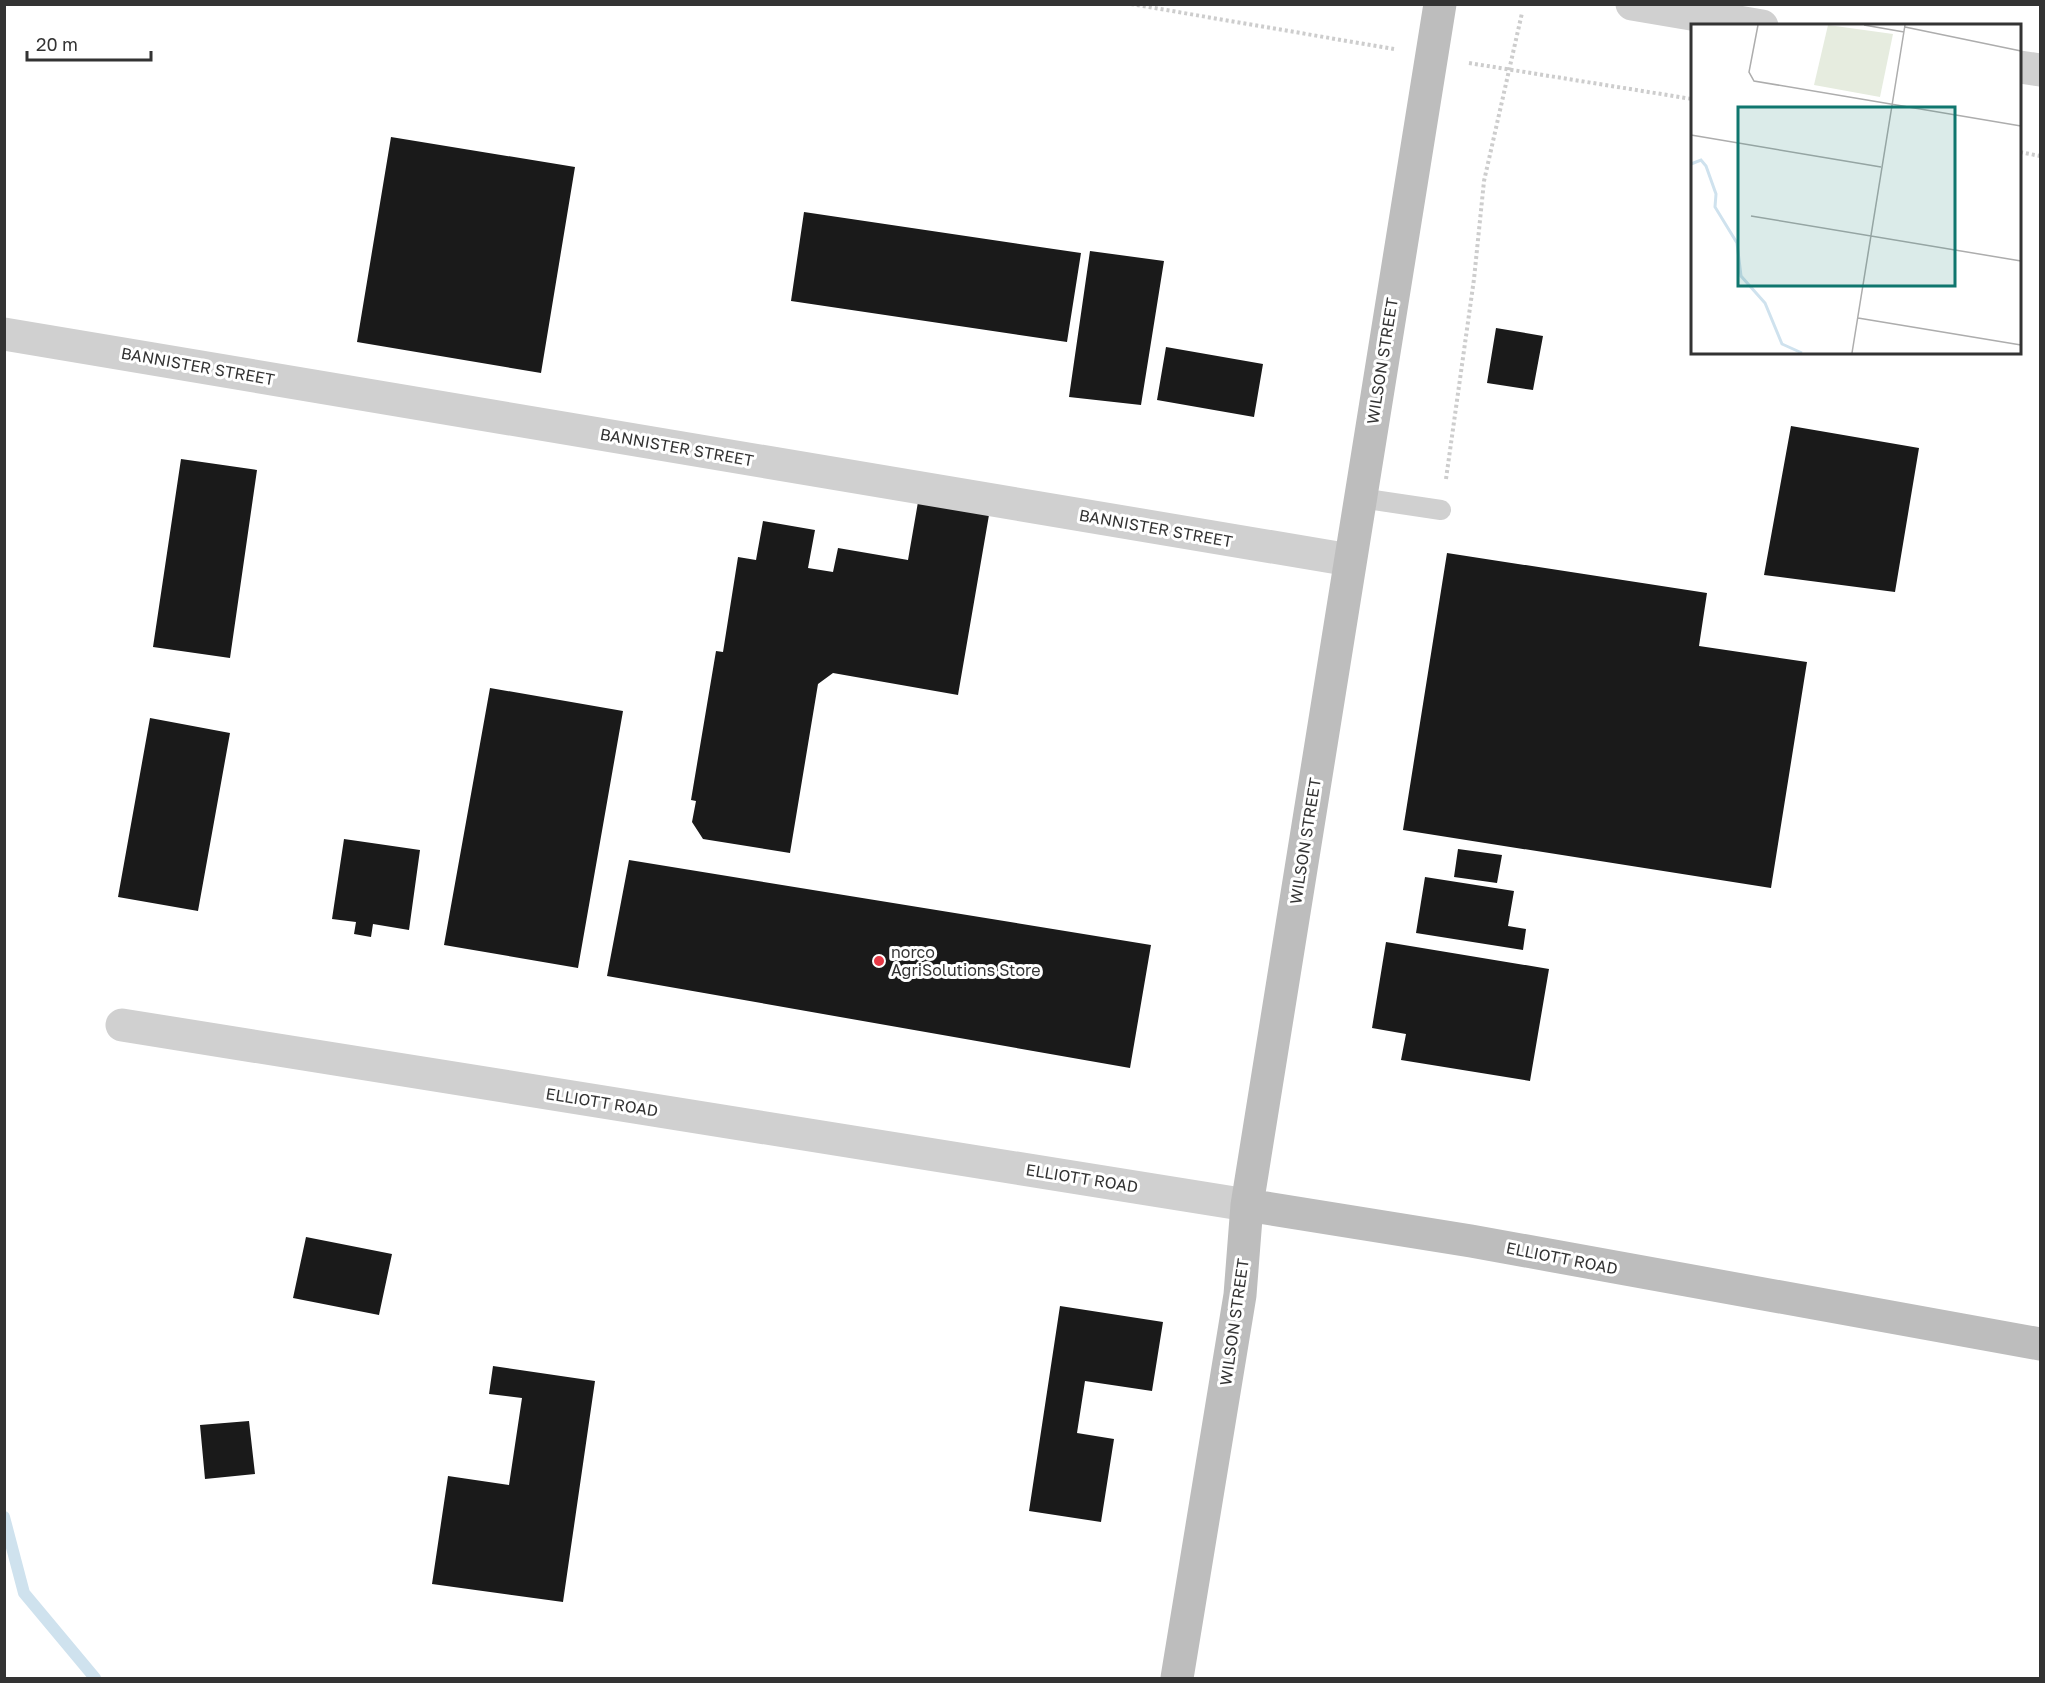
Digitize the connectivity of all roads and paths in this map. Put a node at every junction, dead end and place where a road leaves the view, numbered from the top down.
1 (1131, 4) edge
2 (1440, 4) edge
3 (1632, 4) edge
4 (1522, 14) dead end
5 (1750, 24) edge
6 (1387, 48) dead end
7 (1470, 63) dead end
8 (2021, 67) edge
9 (1509, 69) junction
10 (2040, 70) edge
11 (1691, 99) edge
12 (2021, 152) edge
13 (2040, 156) edge
14 (4, 334) edge
15 (1360, 498) junction
16 (1441, 510) joint
17 (1350, 560) junction
18 (122, 1025) dead end
19 (1247, 1205) junction
20 (2040, 1344) edge
21 (1177, 1678) edge

1 - 6 path
2 - 15 street, WILSON STREET
3 - 5 street
4 - 9 path
7 - 9 path
8 - 10 street
9 - 11 path
9 - 16 path
12 - 13 path
14 - 17 street, BANNISTER STREET
15 - 16 lane
15 - 17 street, WILSON STREET
17 - 19 street, WILSON STREET
18 - 19 street, ELLIOTT ROAD
19 - 20 street, ELLIOTT ROAD
19 - 21 street, WILSON STREET

